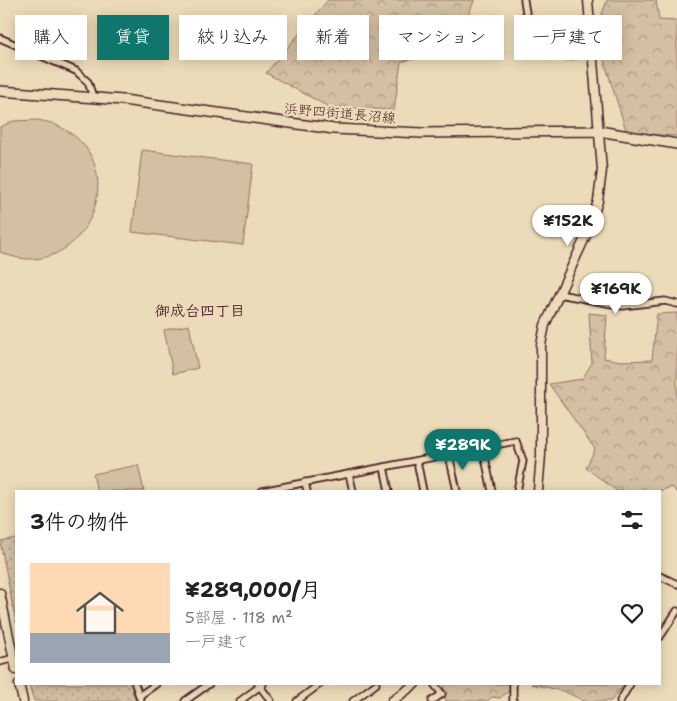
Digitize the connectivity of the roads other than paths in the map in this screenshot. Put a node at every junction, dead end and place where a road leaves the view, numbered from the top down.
1 (524, 0) edge
2 (588, 0) edge
3 (527, 15) edge
4 (589, 15) edge
5 (0, 38) edge
6 (593, 60) edge
7 (0, 91) edge
8 (92, 97) junction
9 (599, 131) junction
10 (677, 144) edge
11 (559, 294) junction
12 (677, 304) edge
13 (483, 448) junction
14 (449, 455) junction
15 (417, 461) junction
16 (384, 467) junction
17 (349, 474) junction
18 (304, 482) junction
19 (267, 490) edge
20 (306, 490) edge
21 (353, 490) edge
22 (389, 490) edge
23 (423, 490) edge
24 (457, 490) edge
25 (492, 490) edge
26 (517, 490) edge
27 (538, 490) edge
28 (661, 576) edge
29 (677, 584) edge
30 (0, 593) edge
31 (677, 611) edge
32 (661, 635) edge
33 (14, 658) junction
34 (0, 662) edge
35 (15, 664) edge
36 (19, 685) edge
37 (135, 685) edge
38 (155, 685) edge
39 (208, 685) edge
40 (260, 685) edge
41 (319, 685) edge
42 (375, 685) edge
43 (414, 685) edge
44 (435, 685) edge
45 (513, 685) edge
46 (629, 685) edge
47 (140, 699) edge
48 (23, 701) edge
49 (185, 701) edge
50 (240, 701) edge
51 (271, 701) edge
52 (297, 701) edge
53 (353, 701) edge
54 (392, 701) edge
55 (432, 701) edge
56 (513, 701) edge
57 (620, 701) edge

1 - 3 street
2 - 4 street
5 - 8 street
6 - 9 street
7 - 8 main road, 浜野四街道長沼線
8 - 9 main road, 浜野四街道長沼線
9 - 10 main road, 浜野四街道長沼線
9 - 11 street
11 - 12 street
11 - 27 street
13 - 14 street
13 - 25 street
13 - 26 street
14 - 15 street
14 - 24 street
15 - 16 street
15 - 23 street
16 - 17 street
16 - 22 street
17 - 18 street
17 - 21 street
18 - 19 street
18 - 20 street
28 - 29 street
30 - 33 street
31 - 32 street
33 - 34 street
33 - 35 street
36 - 48 street
37 - 47 street
38 - 47 street
39 - 49 street
40 - 50 street
40 - 51 street
41 - 52 street
42 - 53 street
43 - 54 street
44 - 55 street
45 - 56 street
46 - 57 street

